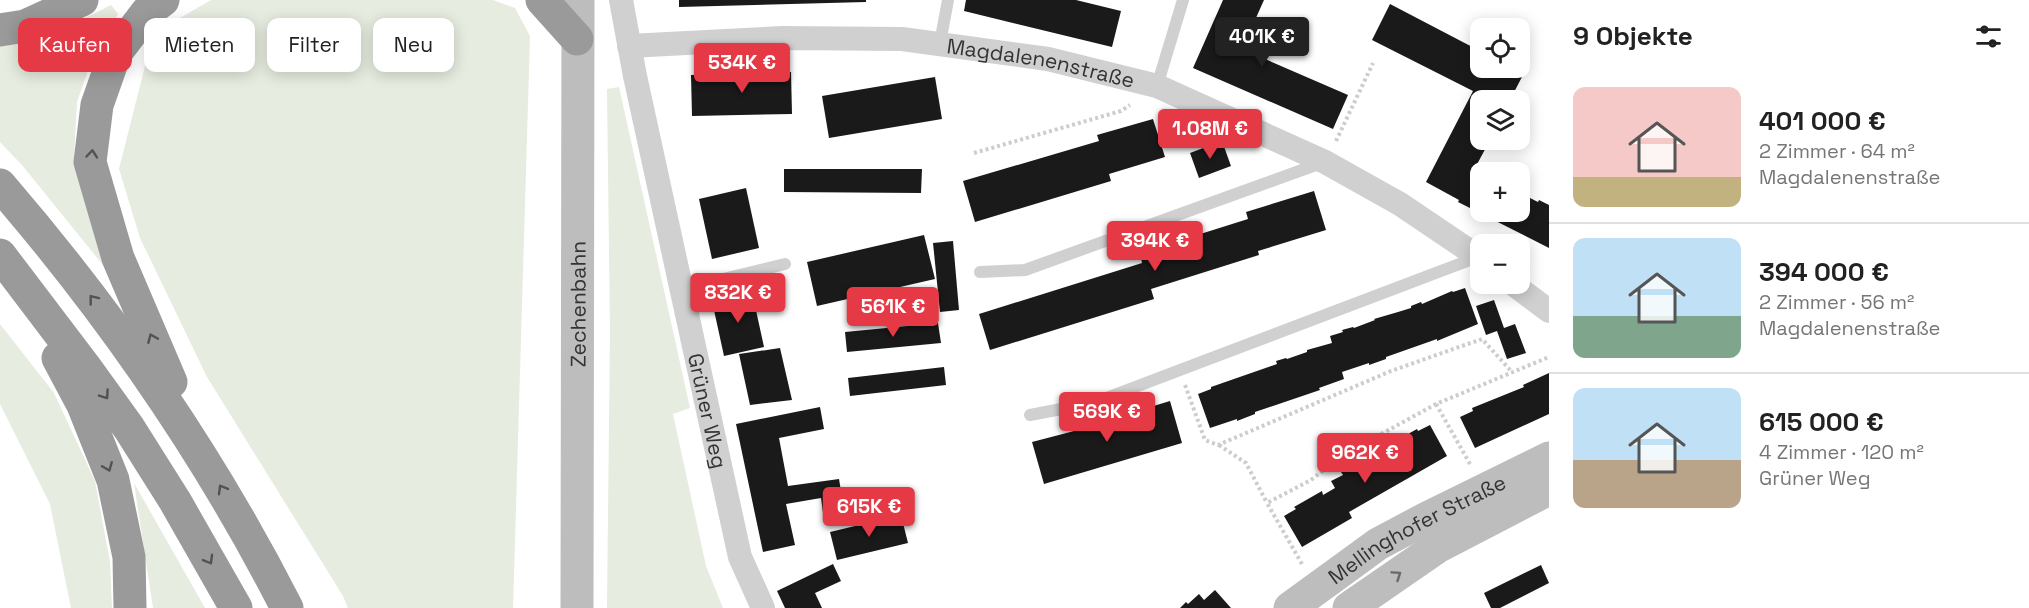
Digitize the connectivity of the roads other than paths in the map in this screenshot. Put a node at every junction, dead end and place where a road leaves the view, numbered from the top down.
1 (82, 0) edge
2 (164, 0) edge
3 (542, 0) edge
4 (578, 0) edge
5 (621, 0) edge
6 (948, 0) edge
7 (1183, 0) edge
8 (0, 30) edge
9 (577, 39) junction
10 (940, 43) junction
11 (628, 46) junction
12 (1157, 86) junction
13 (1325, 162) junction
14 (0, 185) edge
15 (1470, 252) edge
16 (4, 260) edge
17 (1470, 261) edge
18 (785, 264) dead end
19 (980, 272) dead end
20 (682, 289) junction
21 (1526, 294) edge
22 (1549, 311) edge
23 (1030, 415) dead end
24 (199, 450) junction
25 (1549, 458) edge
26 (1549, 489) edge
27 (130, 608) edge
28 (236, 608) edge
29 (287, 608) edge
30 (577, 608) edge
31 (763, 608) edge
32 (1290, 608) edge
33 (1349, 608) edge

1 - 8 highway
24 -> 2 highway
3 - 9 highway
4 - 9 main road, Zechenbahn
5 - 11 street, Grüner Weg
6 - 10 lane
7 - 12 lane
9 - 30 main road, Zechenbahn
10 - 11 street, Magdalenenstraße
10 - 12 street, Magdalenenstraße
11 - 20 street, Grüner Weg
12 - 13 street, Magdalenenstraße
13 - 15 street, Magdalenenstraße
13 - 19 lane
24 -> 14 highway
16 -> 27 highway
16 -> 28 highway
17 - 23 lane
18 - 20 lane
20 - 31 street, Grüner Weg
21 - 22 street
29 -> 24 highway
25 - 32 main road, Mellinghofer Straße
33 -> 26 main road, Mellinghofer Straße

